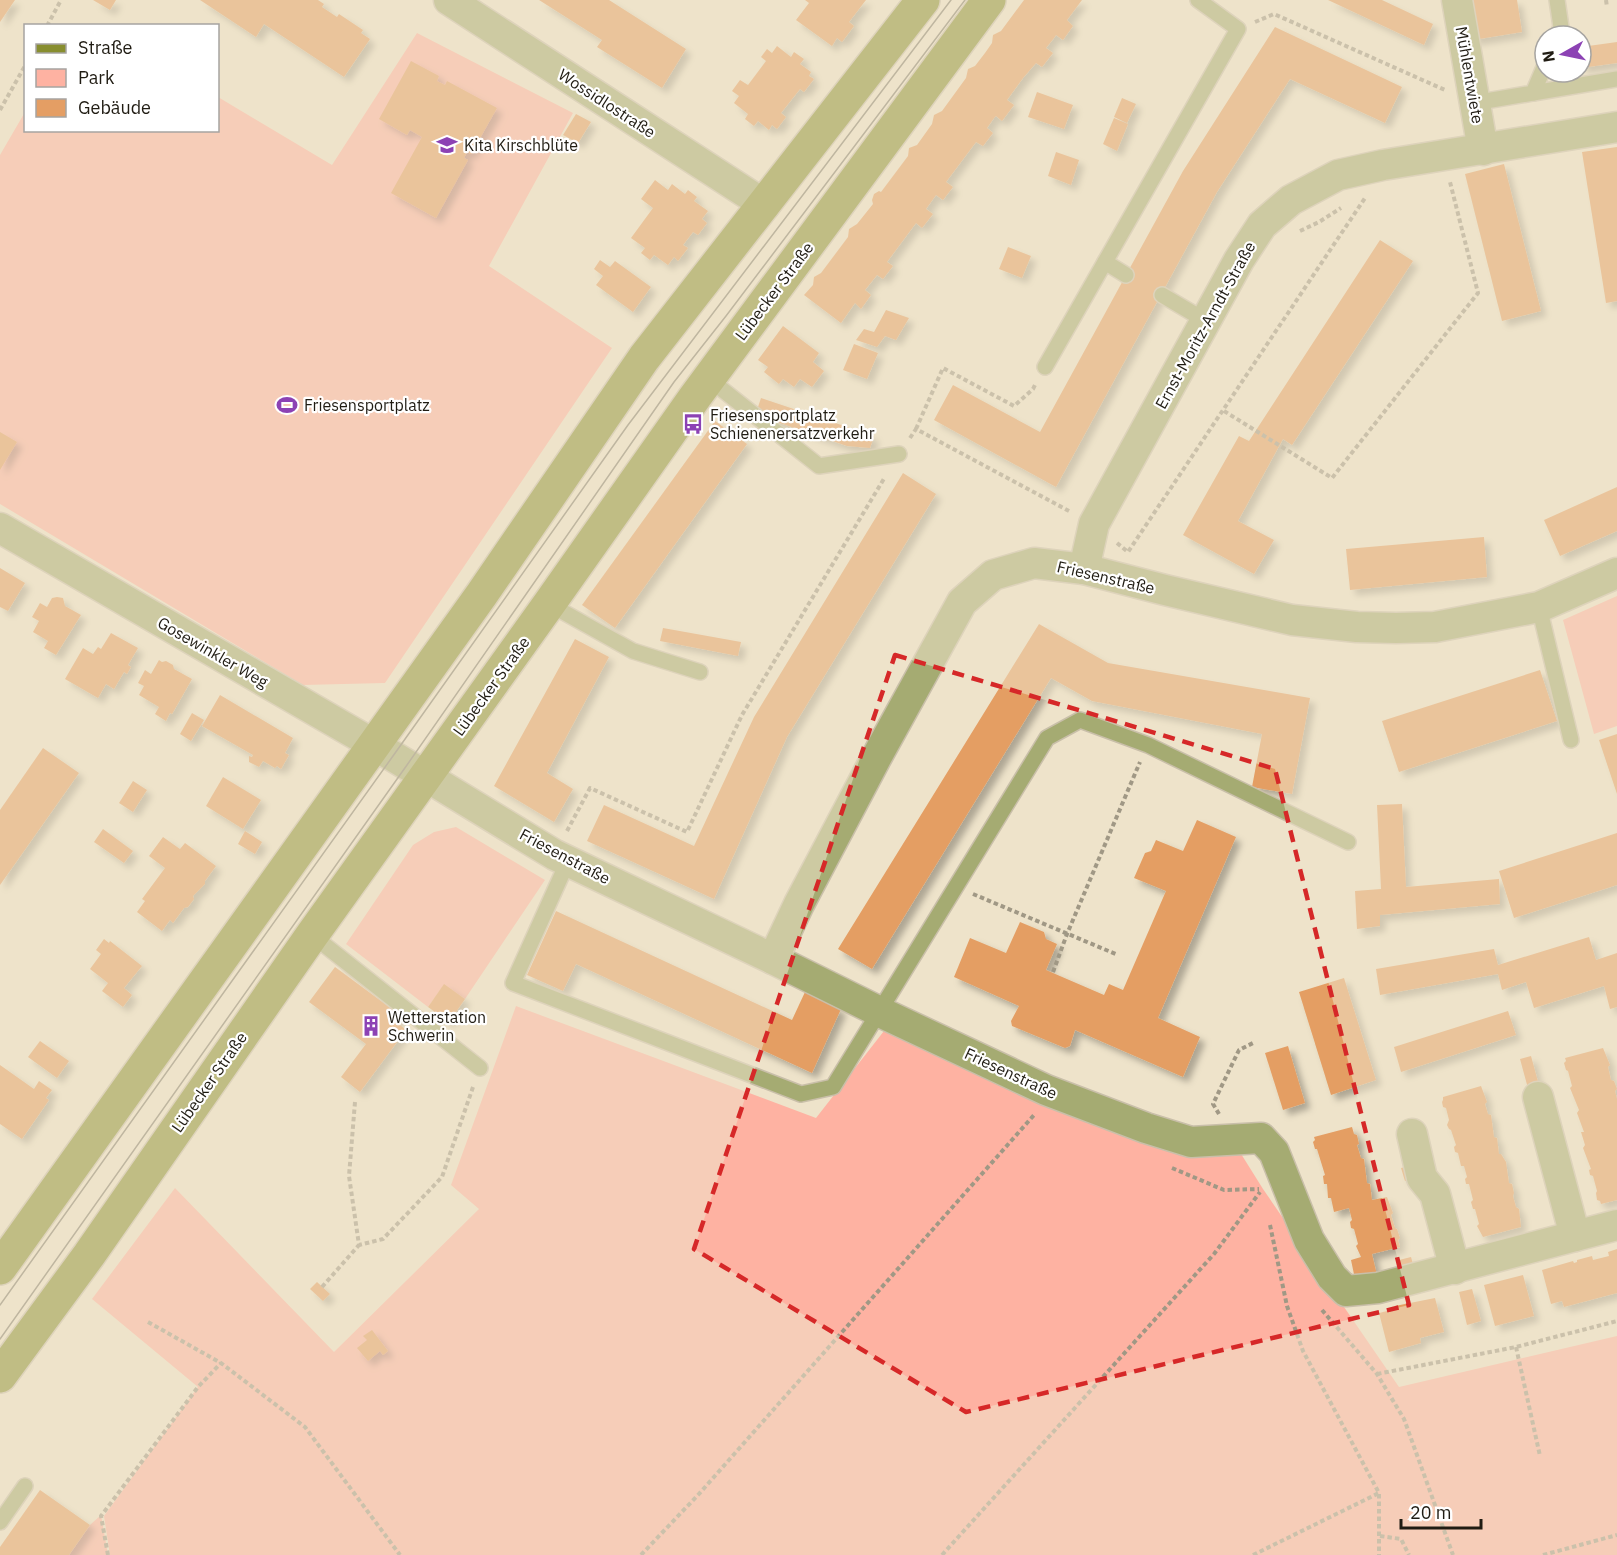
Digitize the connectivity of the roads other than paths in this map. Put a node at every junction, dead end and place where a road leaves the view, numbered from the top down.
1 (449, 0) edge
2 (923, 0) edge
3 (989, 0) edge
4 (1198, 0) edge
5 (1457, 0) edge
6 (1557, 0) edge
7 (1561, 24) edge
8 (1617, 79) edge
9 (1537, 84) edge
10 (1533, 93) junction
11 (1474, 103) junction
12 (1617, 127) edge
13 (1483, 150) junction
14 (765, 205) junction
15 (1105, 262) junction
16 (1126, 274) dead end
17 (1162, 295) dead end
18 (1206, 321) junction
19 (1046, 367) road end
20 (709, 379) junction
21 (899, 454) road end
22 (0, 528) edge
23 (1084, 569) junction
24 (1617, 573) edge
25 (549, 604) junction
26 (1539, 608) junction
27 (700, 672) dead end
28 (1571, 740) dead end
29 (373, 744) junction
30 (426, 776) junction
31 (1348, 842) dead end
32 (567, 847) junction
33 (312, 935) junction
34 (773, 959) junction
35 (880, 1012) junction
36 (480, 1068) road end
37 (1538, 1097) dead end
38 (1412, 1134) dead end
39 (1617, 1225) edge
40 (1575, 1236) junction
41 (0, 1268) edge
42 (1455, 1269) junction
43 (0, 1376) edge
44 (25, 1486) dead end
45 (0, 1522) edge

1 - 14 street, Wossidlostraße
2 - 14 street
3 - 20 street, Lübecker Straße
4 - 15 lane
5 - 11 street, Mühlentwiete
6 - 7 lane
8 - 10 lane
9 - 10 lane
10 - 11 lane
11 - 13 street, Mühlentwiete
12 - 13 street, Ernst-Moritz-Arndt-Straße
13 - 18 street, Ernst-Moritz-Arndt-Straße
14 - 29 street
15 - 16 lane
15 - 19 lane
17 - 18 lane
18 - 23 street, Ernst-Moritz-Arndt-Straße
20 - 21 lane
20 - 25 street, Lübecker Straße
22 - 29 street, Gosewinkler Weg
23 - 26 street, Friesenstraße
23 - 34 street, Friesenstraße
24 - 26 street, Friesenstraße
25 - 27 lane
25 - 30 street, Lübecker Straße
26 - 28 lane
29 - 30 street, Gosewinkler Weg
29 - 41 street
30 - 32 street, Friesenstraße
30 - 33 street, Lübecker Straße
31 - 35 lane
32 - 34 street, Friesenstraße
32 - 35 lane
33 - 36 lane
33 - 43 street, Lübecker Straße
34 - 35 street, Friesenstraße
35 - 42 street, Friesenstraße
37 - 40 street
38 - 42 street
39 - 40 street
40 - 42 street
44 - 45 lane

